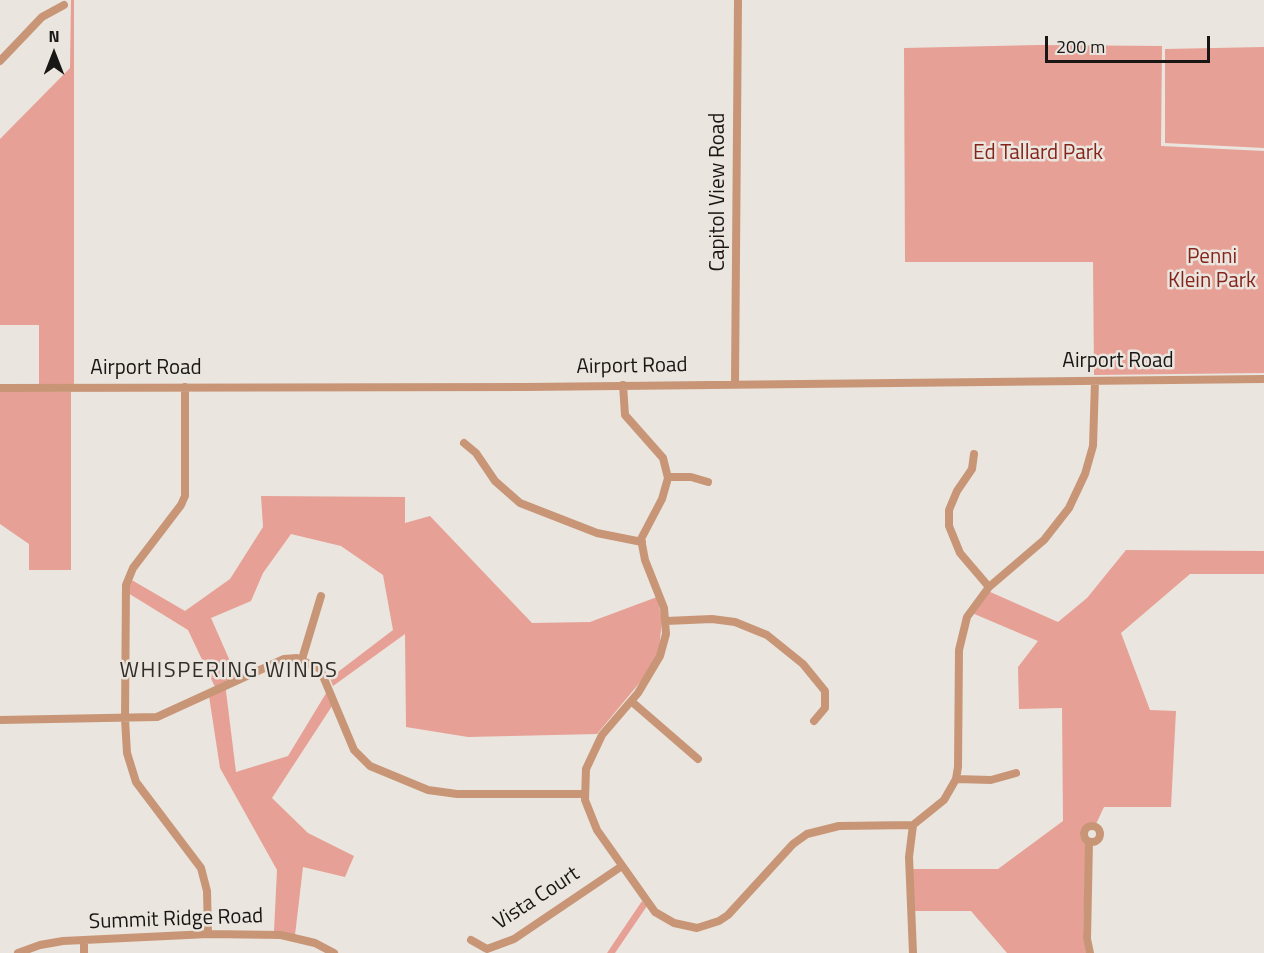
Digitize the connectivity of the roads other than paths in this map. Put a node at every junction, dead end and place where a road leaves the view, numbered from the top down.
1 (738, 0) edge
2 (64, 5) dead end
3 (0, 61) edge
4 (1264, 379) edge
5 (1095, 381) junction
6 (735, 383) junction
7 (623, 385) junction
8 (185, 387) junction
9 (0, 388) edge
10 (464, 443) dead end
11 (975, 454) dead end
12 (668, 477) junction
13 (708, 482) dead end
14 (642, 542) junction
15 (989, 586) junction
16 (321, 596) dead end
17 (666, 621) junction
18 (302, 659) junction
19 (631, 701) junction
20 (125, 719) junction
21 (0, 720) edge
22 (814, 722) dead end
23 (698, 759) dead end
24 (1016, 773) dead end
25 (956, 779) junction
26 (585, 794) junction
27 (913, 825) junction
28 (1089, 842) dead end
29 (622, 866) junction
30 (208, 934) junction
31 (471, 939) dead end
32 (84, 941) junction
33 (18, 953) edge
34 (84, 953) edge
35 (334, 953) edge
36 (913, 953) edge
37 (1090, 953) edge

1 - 6 street, Capitol View Road
2 - 3 street
4 - 5 street, Airport Road
5 - 6 street, Airport Road
5 - 15 street
6 - 7 street, Airport Road
7 - 8 street, Airport Road
7 - 12 street
8 - 9 street, Airport Road
8 - 20 street
10 - 14 street
11 - 15 street
12 - 13 street
12 - 14 street
14 - 17 street
15 - 25 street
16 - 18 street
17 - 19 street
17 - 22 street
18 - 20 street
18 - 26 street
19 - 23 street
19 - 26 street
20 - 21 street
20 - 30 street
24 - 25 street
25 - 27 street
26 - 29 street
27 - 29 street
27 - 36 street
28 - 37 street
29 - 31 street, Vista Court
30 - 32 street, Summit Ridge Road
30 - 35 street, Summit Ridge Road
32 - 33 street, Summit Ridge Road
32 - 34 street

